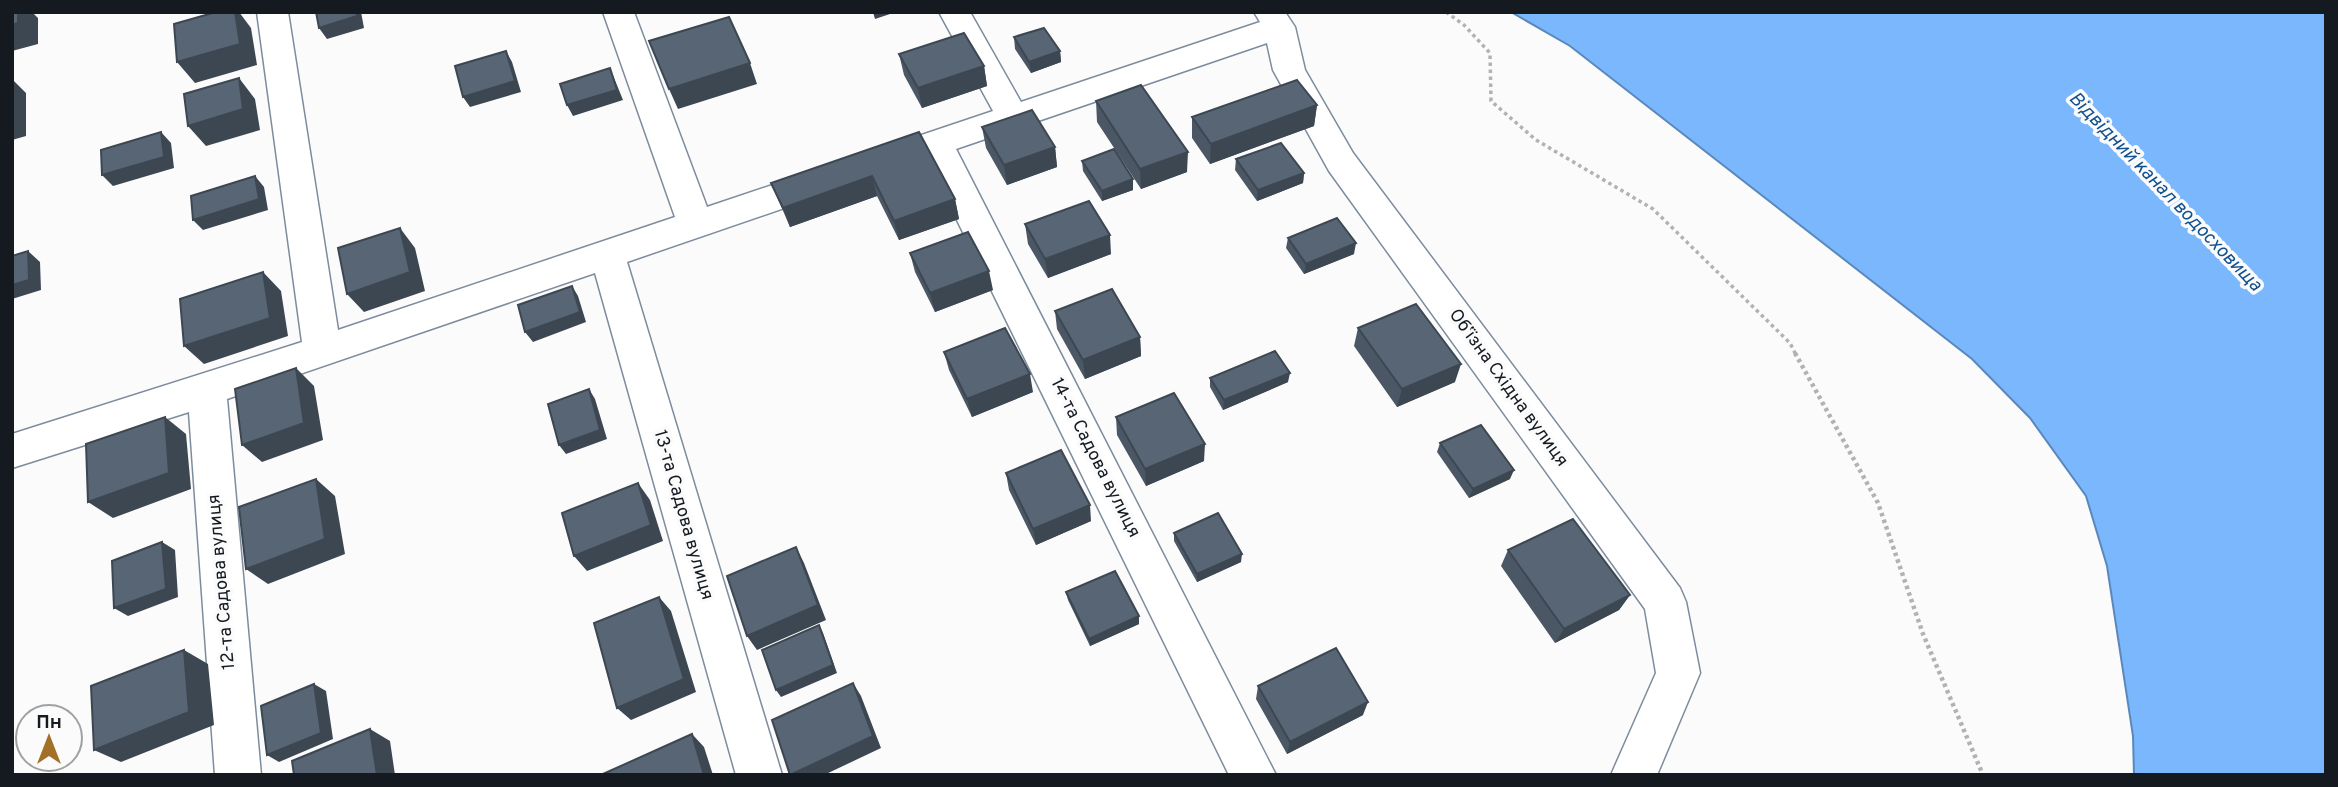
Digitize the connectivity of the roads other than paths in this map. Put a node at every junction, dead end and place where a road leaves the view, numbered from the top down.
1 (272, 12) edge
2 (618, 12) edge
3 (954, 12) edge
4 (1274, 20) edge
5 (1012, 115) junction
6 (936, 142) junction
7 (696, 226) junction
8 (607, 254) junction
9 (322, 350) junction
10 (207, 390) junction
11 (12, 451) edge
12 (237, 775) edge
13 (759, 775) edge
14 (1253, 775) edge
15 (1634, 775) edge

1 - 9 street
2 - 7 street
3 - 5 street
4 - 5 street
4 - 15 street, Обʼїзна Східна вулиця
5 - 6 street
6 - 7 street
6 - 14 street, 14-та Садова вулиця
7 - 8 street
8 - 9 street
8 - 13 street, 13-та Садова вулиця
9 - 10 street
10 - 11 street
10 - 12 street, 12-та Садова вулиця

